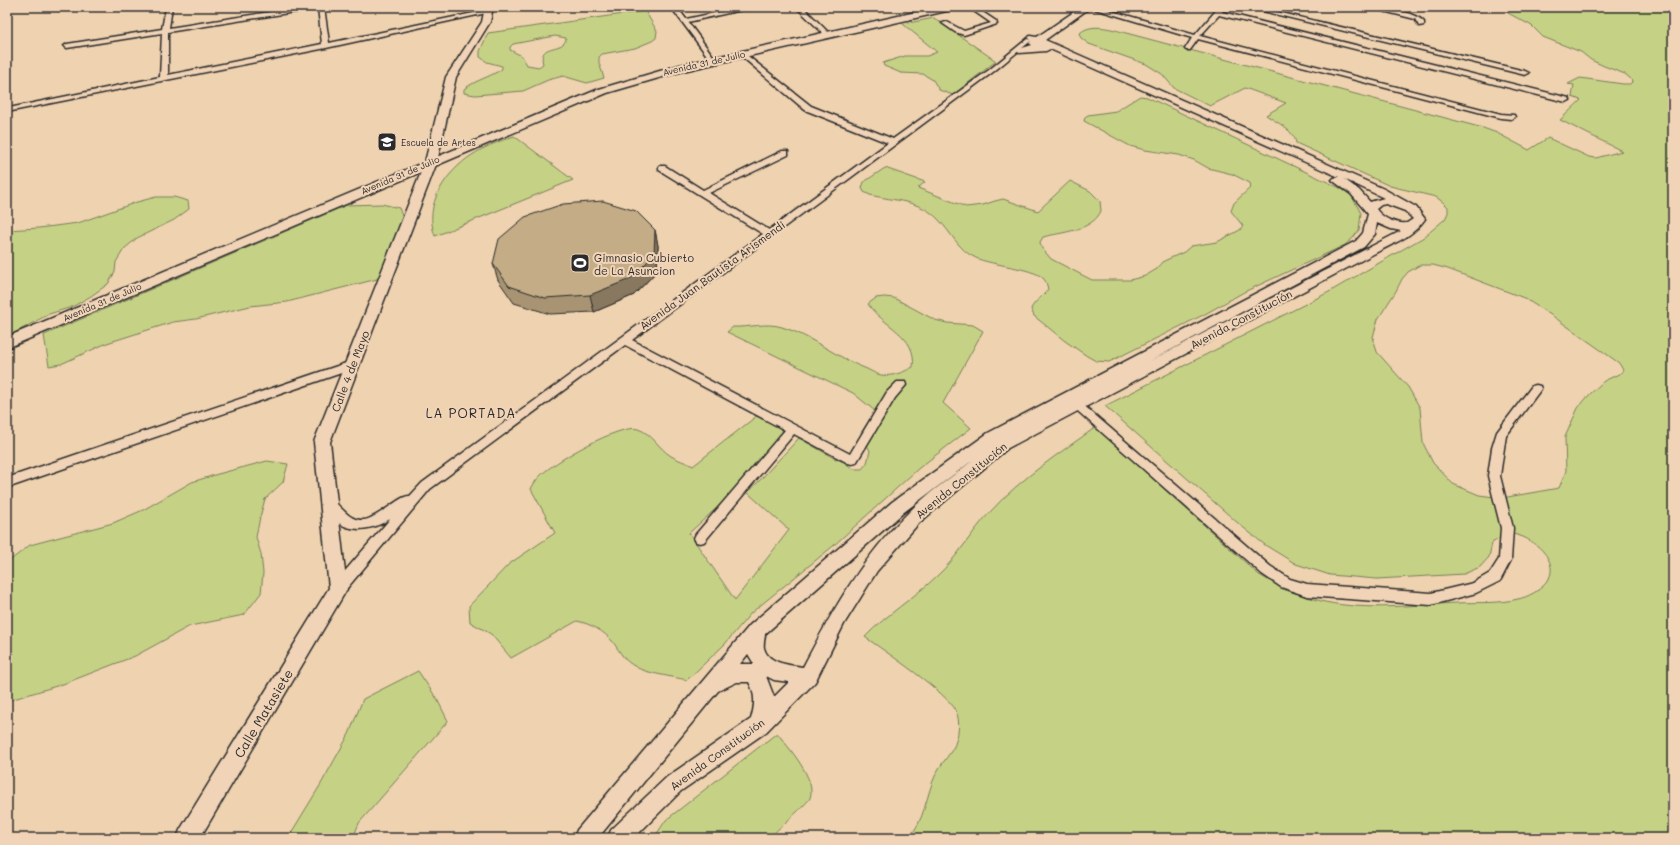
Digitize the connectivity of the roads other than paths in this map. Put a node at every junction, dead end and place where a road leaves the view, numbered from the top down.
1 (169, 7) edge
2 (314, 7) edge
3 (321, 7) edge
4 (674, 7) edge
5 (752, 7) edge
6 (799, 7) edge
7 (928, 7) edge
8 (951, 7) edge
9 (971, 7) edge
10 (1087, 7) edge
11 (1091, 7) edge
12 (1223, 7) edge
13 (1249, 7) edge
14 (1370, 7) edge
15 (1075, 8) edge
16 (489, 10) edge
17 (1218, 13) junction
18 (684, 21) junction
19 (945, 23) dead end
20 (1421, 25) dead end
21 (1055, 29) junction
22 (165, 31) junction
23 (828, 35) junction
24 (1196, 37) junction
25 (1034, 40) junction
26 (67, 46) dead end
27 (326, 46) junction
28 (1049, 49) junction
29 (1188, 49) dead end
30 (1022, 51) junction
31 (1064, 51) junction
32 (742, 54) junction
33 (713, 60) junction
34 (999, 65) junction
35 (1525, 73) dead end
36 (164, 78) junction
37 (1566, 100) dead end
38 (9, 110) dead end
39 (1511, 117) dead end
40 (893, 142) junction
41 (785, 153) dead end
42 (431, 162) junction
43 (662, 168) dead end
44 (704, 193) junction
45 (1372, 212) junction
46 (1415, 216) junction
47 (769, 234) junction
48 (624, 340) junction
49 (7, 343) edge
50 (352, 366) junction
51 (901, 385) dead end
52 (1536, 389) dead end
53 (1077, 406) junction
54 (792, 428) junction
55 (7, 482) edge
56 (426, 486) junction
57 (329, 504) junction
58 (700, 538) dead end
59 (338, 589) junction
60 (756, 631) junction
61 (808, 676) junction
62 (708, 686) junction
63 (759, 725) junction
64 (188, 838) edge
65 (586, 838) edge
66 (619, 838) edge

1 - 22 street
2 - 22 street
3 - 27 street
4 - 18 street
5 - 18 street
6 - 23 street
7 - 23 main road
8 - 23 main road
9 - 19 street
10 - 21 street, Avenida Juan Bautista Arismendi
11 - 24 street
12 - 17 street
13 - 35 street
14 - 20 street
15 - 25 street, Avenida Juan Bautista Arismendi
16 - 27 street
16 - 42 street, Calle 4 de Mayo
17 - 24 street
17 - 37 street
18 - 33 street
21 - 25 street, Avenida Juan Bautista Arismendi
21 - 31 street
22 - 26 street
22 - 36 street
23 - 32 main road, Avenida 31 de Julio
24 - 29 street
24 - 39 street
25 - 28 street
25 - 30 street, Avenida Juan Bautista Arismendi
25 - 31 street
25 - 34 street, Avenida Juan Bautista Arismendi
27 - 36 street
28 - 30 street
28 - 45 street
30 - 34 street, Avenida Juan Bautista Arismendi
31 - 46 street
32 - 33 main road, Avenida 31 de Julio
32 - 40 street
33 - 42 main road, Avenida 31 de Julio
34 - 40 street, Avenida Juan Bautista Arismendi
36 - 38 street
40 - 47 street, Avenida Juan Bautista Arismendi
41 - 44 street
42 - 49 main road, Avenida 31 de Julio
42 - 50 street, Calle 4 de Mayo
43 - 44 street
44 - 47 street
45 - 46 street
45 - 46 street
45 - 60 street, Avenida Constitución
46 - 53 street, Avenida Constitución
47 - 48 street, Avenida Juan Bautista Arismendi
48 - 54 street
48 - 56 street, Avenida Juan Bautista Arismendi
50 - 55 street
50 - 57 street, Calle 4 de Mayo
51 - 54 street
52 - 53 street
53 - 61 street, Avenida Constitución
54 - 58 street
56 - 57 street, Avenida Juan Bautista Arismendi
56 - 59 street, Avenida Juan Bautista Arismendi
57 - 59 street, Calle 4 de Mayo
59 - 64 street, Calle Matasiete
60 - 61 street
60 - 62 street, Avenida Constitución
61 - 63 street, Avenida Constitución
62 - 63 street
62 - 65 street, Avenida Constitución
63 - 66 street, Avenida Constitución

